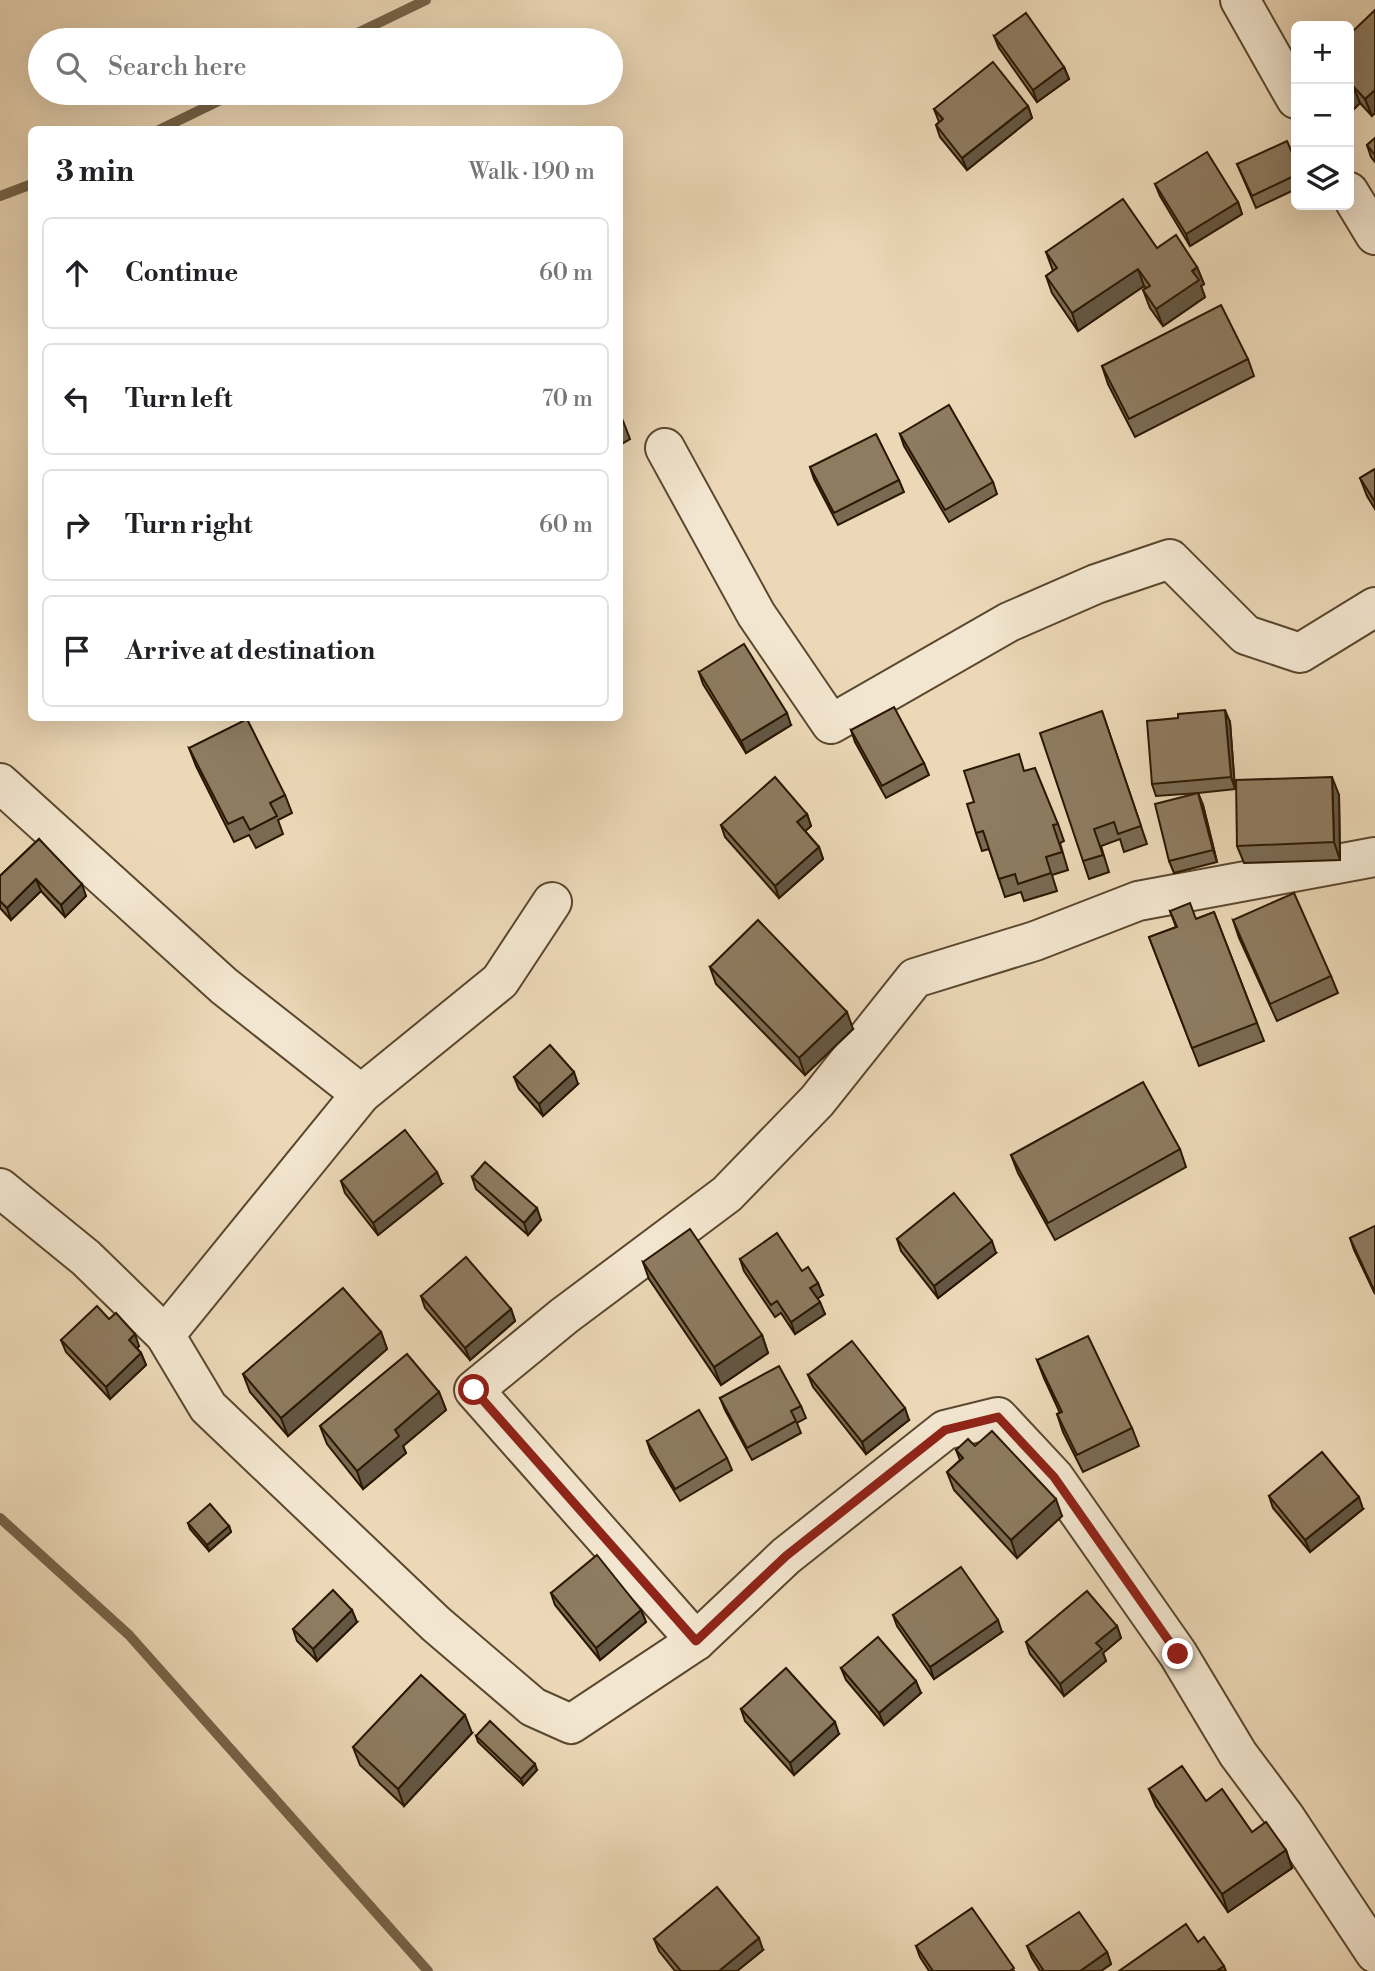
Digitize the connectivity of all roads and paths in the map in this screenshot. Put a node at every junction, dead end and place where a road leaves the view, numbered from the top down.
1 (1240, 0) edge
2 (1291, 90) edge
3 (1354, 200) edge
4 (1375, 235) edge
5 (665, 448) dead end
6 (1375, 607) edge
7 (0, 783) edge
8 (1375, 858) edge
9 (552, 902) dead end
10 (361, 1094) junction
11 (0, 1188) edge
12 (165, 1335) junction
13 (696, 1641) junction
14 (1375, 1953) edge

1 - 2 street
3 - 4 street
5 - 6 street
7 - 10 street
8 - 13 street
9 - 10 street
10 - 12 street
11 - 12 street
12 - 13 street
13 - 14 street

